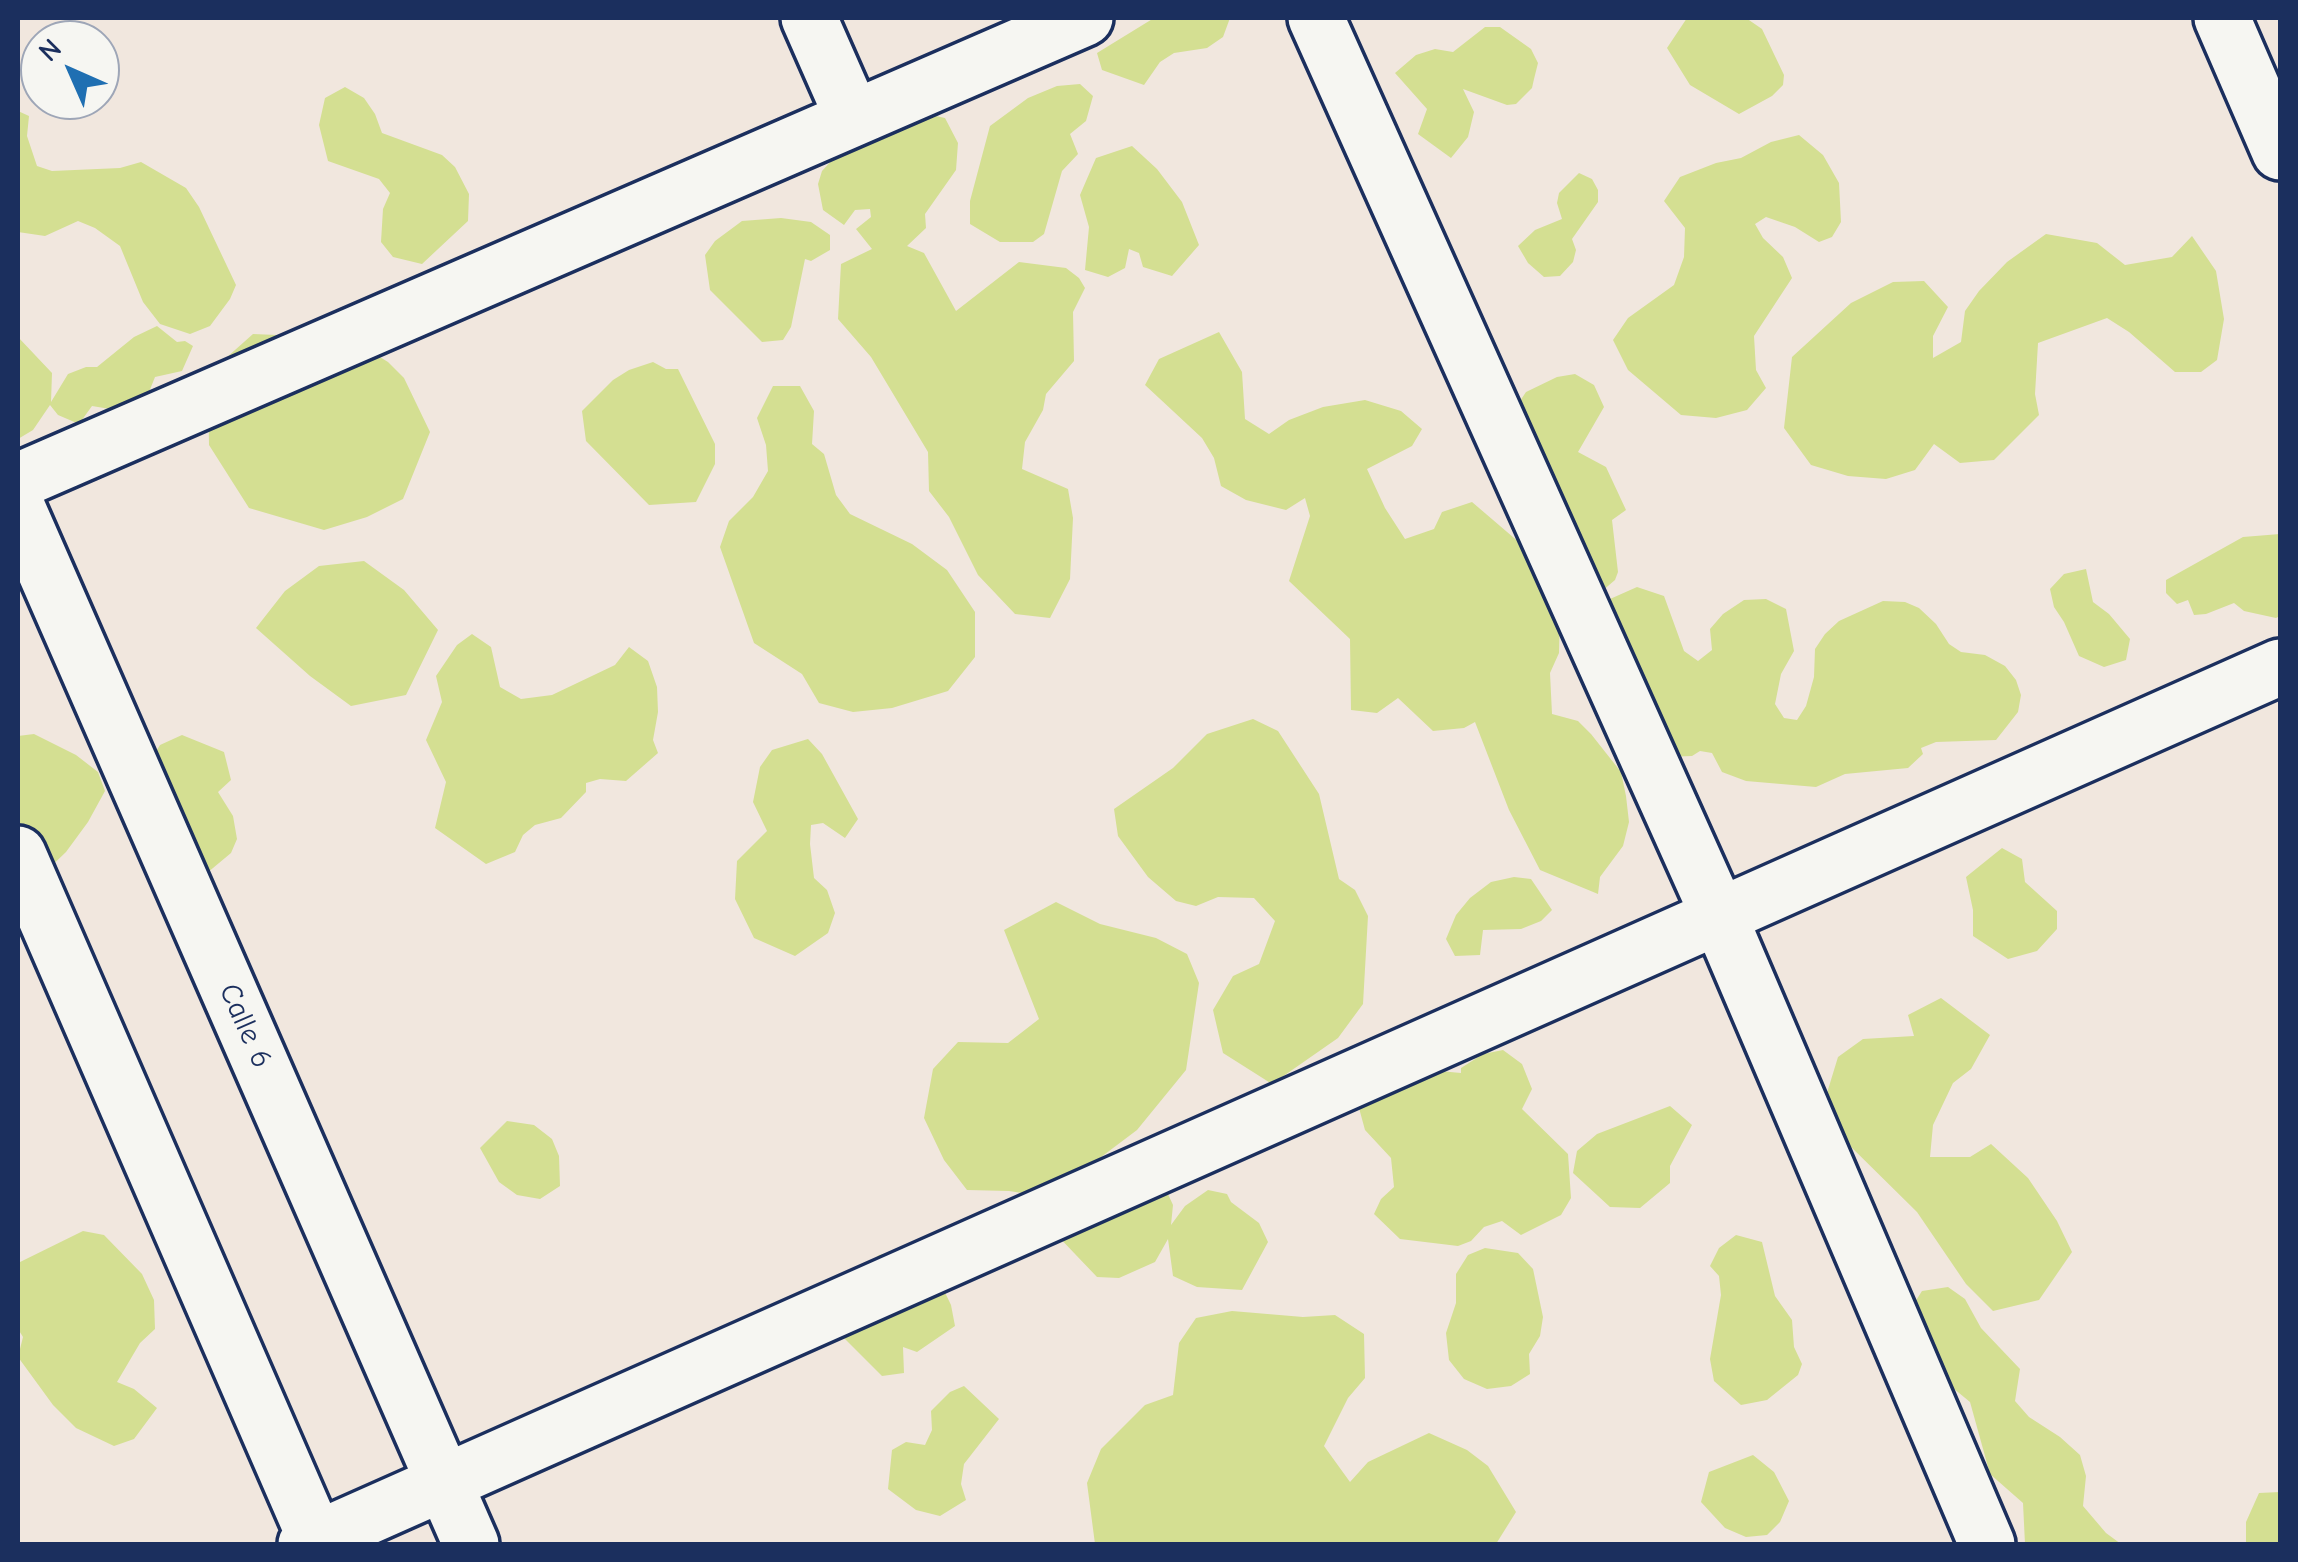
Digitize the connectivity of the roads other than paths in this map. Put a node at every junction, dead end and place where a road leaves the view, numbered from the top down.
1 (810, 18) edge
2 (1085, 18) edge
3 (1316, 18) edge
4 (2222, 18) edge
5 (853, 118) junction
6 (2280, 152) edge
7 (18, 481) edge
8 (18, 508) edge
9 (2280, 668) edge
10 (18, 854) edge
11 (1719, 916) junction
12 (445, 1481) junction
13 (313, 1543) edge
14 (472, 1544) edge
15 (1987, 1544) edge

1 - 5 street
2 - 5 street
3 - 11 street
4 - 6 street
5 - 7 street
8 - 12 street, Calle 6
9 - 11 street
10 - 13 street
11 - 12 street
11 - 15 street
12 - 13 street
12 - 14 street, Calle 6

